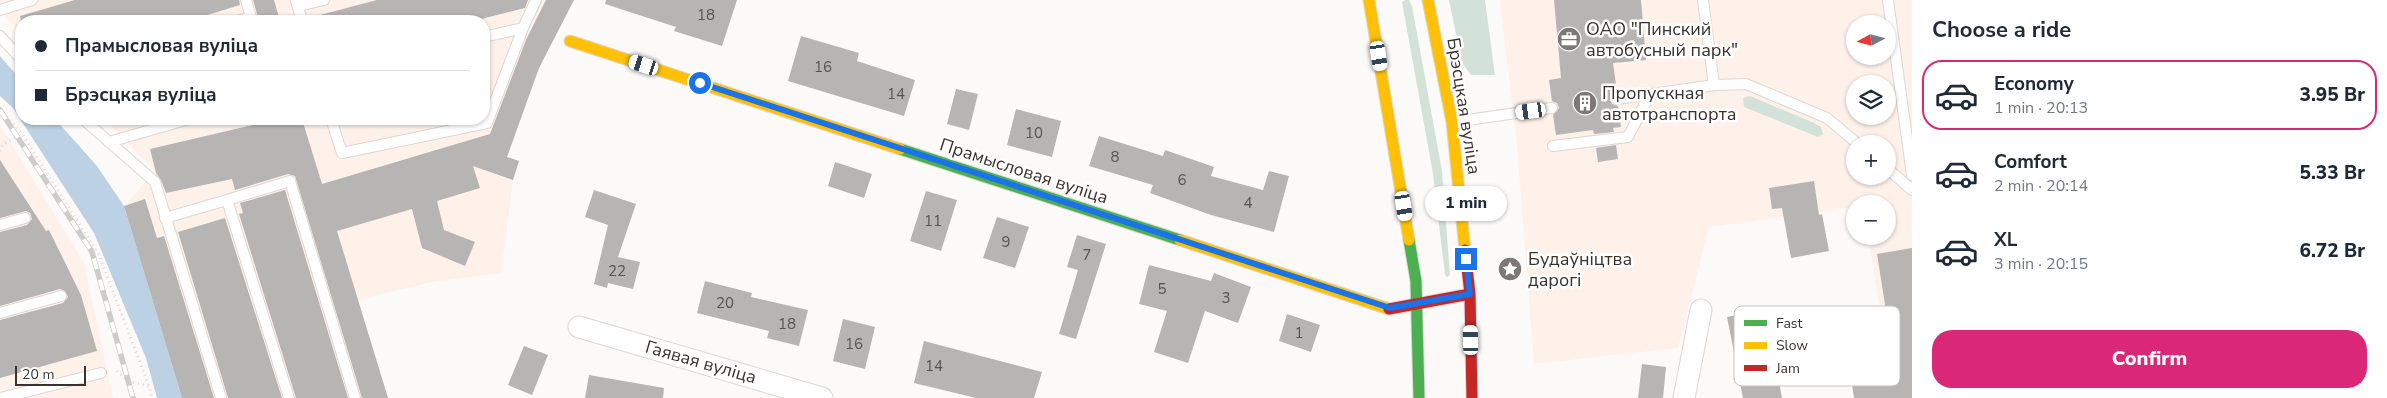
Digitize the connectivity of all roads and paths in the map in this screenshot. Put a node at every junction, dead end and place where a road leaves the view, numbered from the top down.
1 (32, 0) edge
2 (246, 0) edge
3 (324, 0) edge
4 (536, 0) edge
5 (1369, 0) edge
6 (1428, 0) edge
7 (1703, 0) edge
8 (1888, 0) edge
9 (297, 3) edge
10 (0, 10) edge
11 (251, 15) edge
12 (522, 28) junction
13 (0, 36) edge
14 (490, 36) edge
15 (570, 40) dead end
16 (15, 52) edge
17 (1714, 85) junction
18 (1650, 94) junction
19 (1617, 99) dead end
20 (1552, 108) dead end
21 (0, 109) edge
22 (490, 113) edge
23 (1452, 122) junction
24 (90, 125) edge
25 (168, 125) edge
26 (334, 125) edge
27 (481, 125) edge
28 (22, 134) junction
29 (1847, 135) edge
30 (108, 142) junction
31 (1553, 146) dead end
32 (0, 151) edge
33 (1912, 175) edge
34 (1896, 176) edge
35 (1912, 190) edge
36 (227, 200) junction
37 (25, 218) dead end
38 (165, 218) junction
39 (0, 225) edge
40 (1470, 294) junction
41 (61, 296) dead end
42 (1417, 303) junction
43 (1702, 310) dead end
44 (0, 314) edge
45 (580, 326) dead end
46 (101, 373) joint
47 (149, 386) junction
48 (1, 398) edge
49 (152, 398) edge
50 (221, 398) edge
51 (289, 398) edge
52 (355, 398) edge
53 (822, 398) edge
54 (1418, 398) edge
55 (1472, 398) edge
56 (1684, 398) edge

1 - 10 lane
2 - 11 lane
3 - 9 lane
4 - 12 lane
5 - 42 street
6 - 23 street, Брэсцкая вуліца
7 - 17 lane
8 - 33 lane
12 - 14 lane
12 - 22 lane
13 - 16 lane
15 - 42 street, Прамысловая вуліца
17 - 18 lane
17 - 29 lane
18 - 19 lane
18 - 31 lane
20 - 23 lane
21 - 28 path
23 - 40 street, Брэсцкая вуліца
24 - 30 lane
25 - 30 lane
26 - 27 lane
28 - 32 path
28 - 47 path
30 - 38 lane
34 - 35 lane
36 - 38 lane
36 - 51 lane
36 - 52 lane
37 - 39 lane
38 - 50 lane
40 - 42 street, Прамысловая вуліца
40 - 55 street, Брэсцкая вуліца
41 - 44 lane
42 - 54 street
43 - 56 street
45 - 53 street, Гаявая вуліца
46 - 47 path
46 - 48 lane
47 - 49 path

